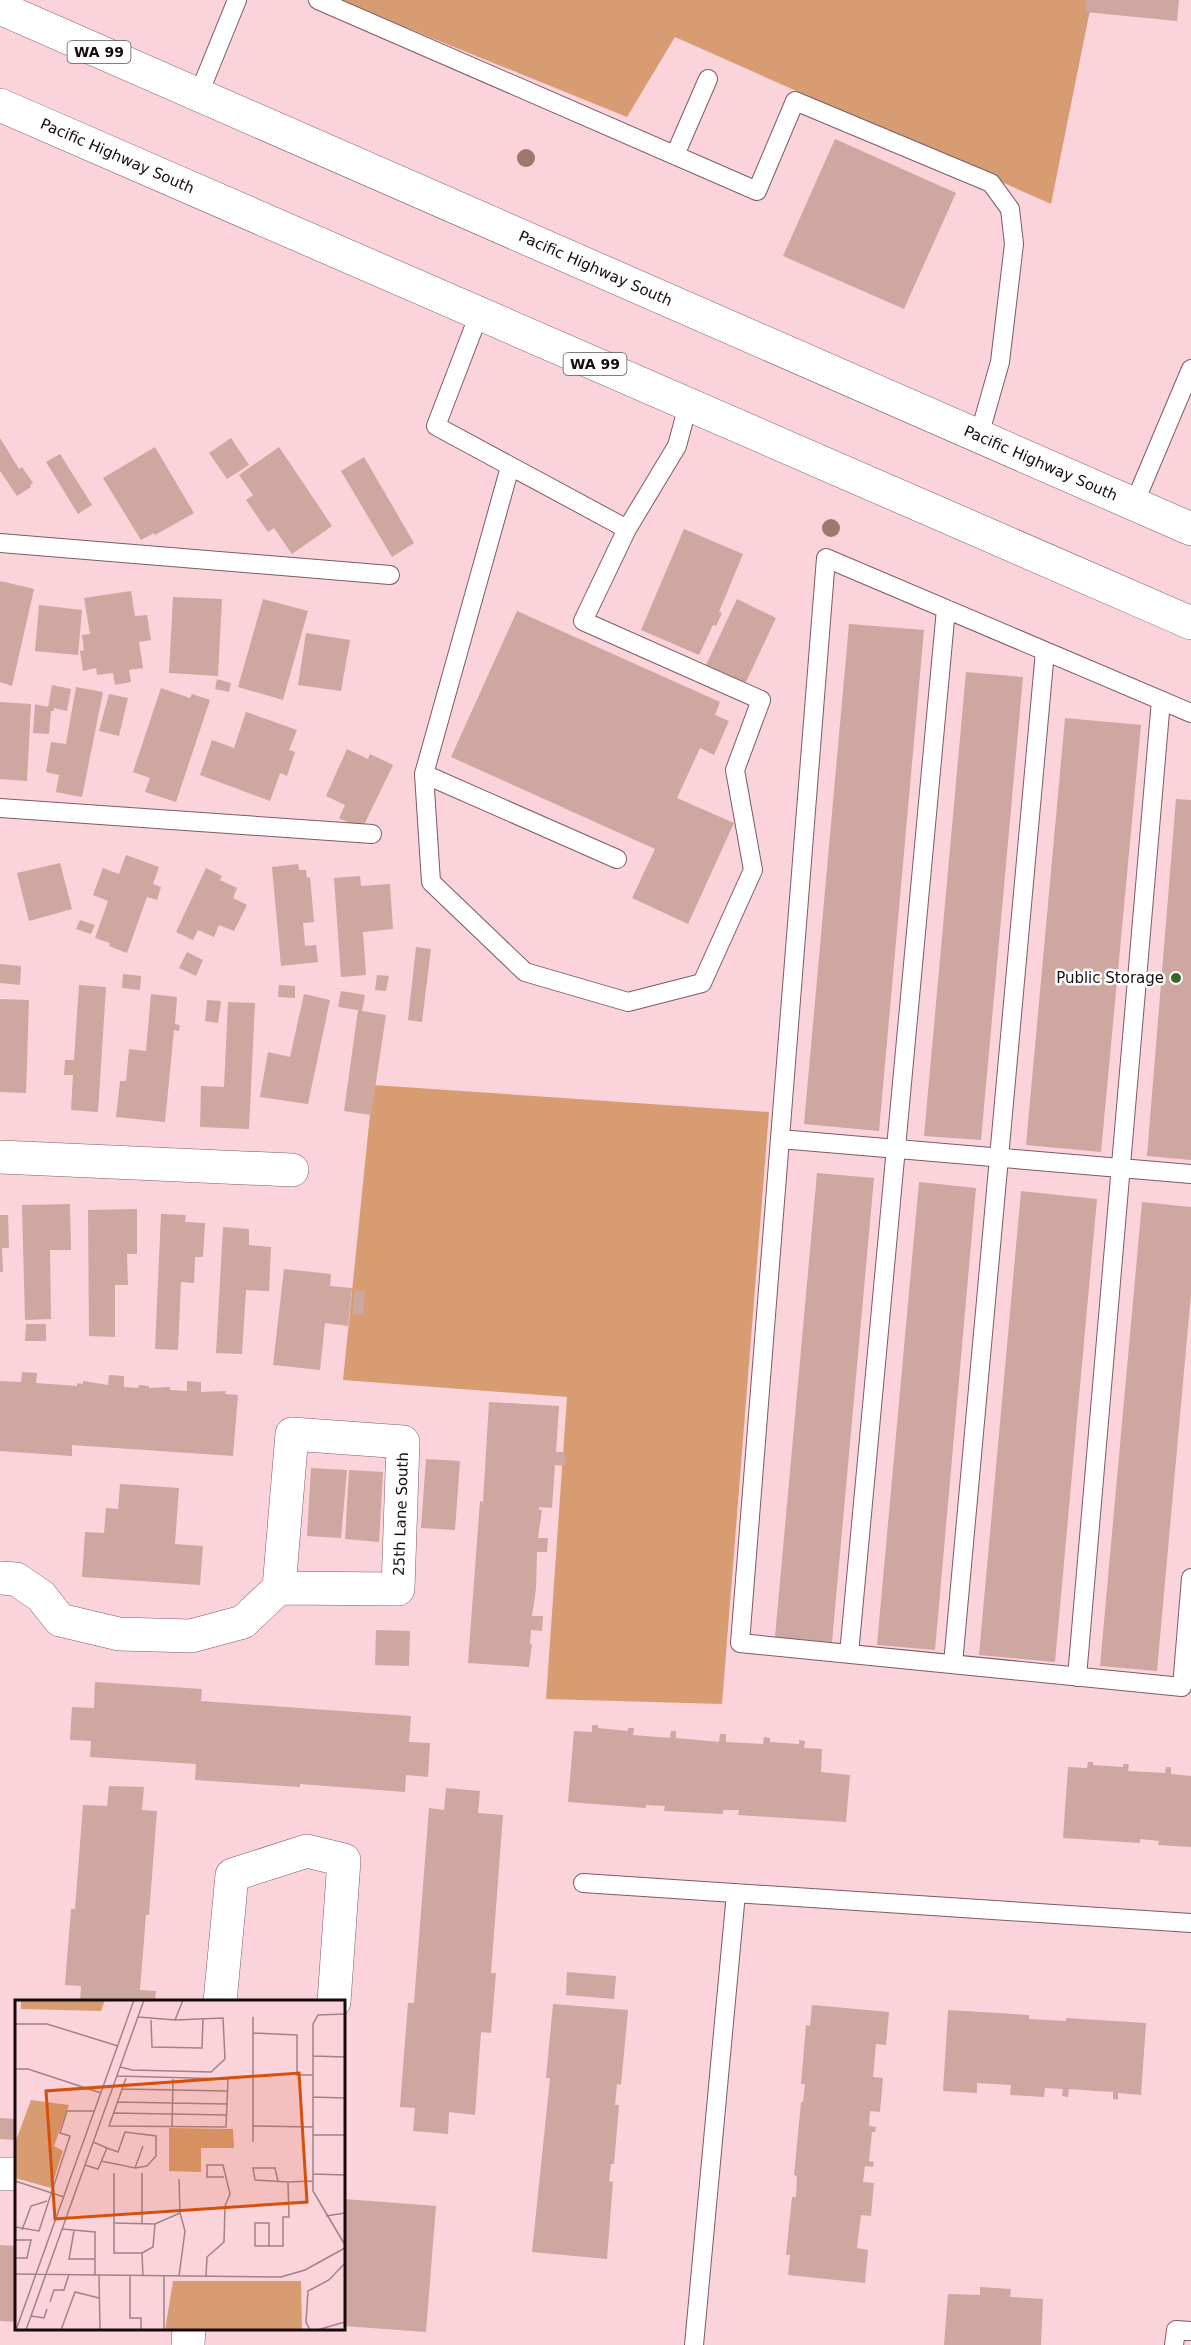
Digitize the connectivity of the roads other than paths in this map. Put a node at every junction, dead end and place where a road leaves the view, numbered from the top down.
1 (237, 0) edge
2 (318, 0) edge
3 (0, 8) edge
4 (708, 80) dead end
5 (198, 96) junction
6 (0, 105) edge
7 (675, 155) junction
8 (479, 314) junction
9 (1191, 369) edge
10 (688, 405) junction
11 (979, 436) junction
12 (510, 467) junction
13 (1134, 504) junction
14 (1191, 529) edge
15 (627, 530) junction
16 (0, 543) edge
17 (390, 575) dead end
18 (946, 609) junction
19 (1191, 622) edge
20 (1045, 651) junction
21 (1161, 700) junction
22 (1191, 713) edge
23 (424, 774) junction
24 (0, 808) edge
25 (372, 834) dead end
26 (617, 859) dead end
27 (780, 1139) junction
28 (896, 1149) junction
29 (0, 1157) edge
30 (999, 1157) junction
31 (1121, 1168) junction
32 (292, 1170) dead end
33 (1191, 1174) edge
34 (0, 1578) edge
35 (1191, 1578) edge
36 (279, 1588) junction
37 (849, 1654) junction
38 (953, 1664) junction
39 (1077, 1677) junction
40 (583, 1883) dead end
41 (736, 1893) junction
42 (1191, 1923) edge
43 (220, 2000) edge
44 (334, 2000) edge
45 (189, 2330) edge
46 (1191, 2331) edge
47 (188, 2345) edge
48 (694, 2345) edge
49 (1174, 2345) edge

1 - 5 lane
2 - 7 lane
3 - 5 main road, Pacific Highway South / WA 99
4 - 7 lane
5 - 11 main road, Pacific Highway South / WA 99
6 - 8 main road, Pacific Highway South / WA 99
7 - 11 lane
8 - 10 main road, Pacific Highway South / WA 99
8 - 12 lane
9 - 13 lane
10 - 15 lane
10 - 19 main road, Pacific Highway South / WA 99
11 - 13 main road, Pacific Highway South / WA 99
12 - 15 lane
12 - 23 lane
13 - 14 main road, Pacific Highway South / WA 99
15 - 23 lane
16 - 17 lane
18 - 20 lane
18 - 27 lane
18 - 28 lane
20 - 21 lane
20 - 30 lane
21 - 22 lane
21 - 31 lane
23 - 26 lane
24 - 25 lane
27 - 28 lane
27 - 37 lane
28 - 30 lane
28 - 37 lane
29 - 32 main road
30 - 31 lane
30 - 38 lane
31 - 33 lane
31 - 39 lane
34 - 36 main road
35 - 39 lane
36 - 36 main road, 25th Lane South
37 - 38 lane
38 - 39 lane
40 - 41 lane
41 - 42 lane
41 - 48 lane
43 - 44 main road
45 - 47 main road
46 - 49 lane

